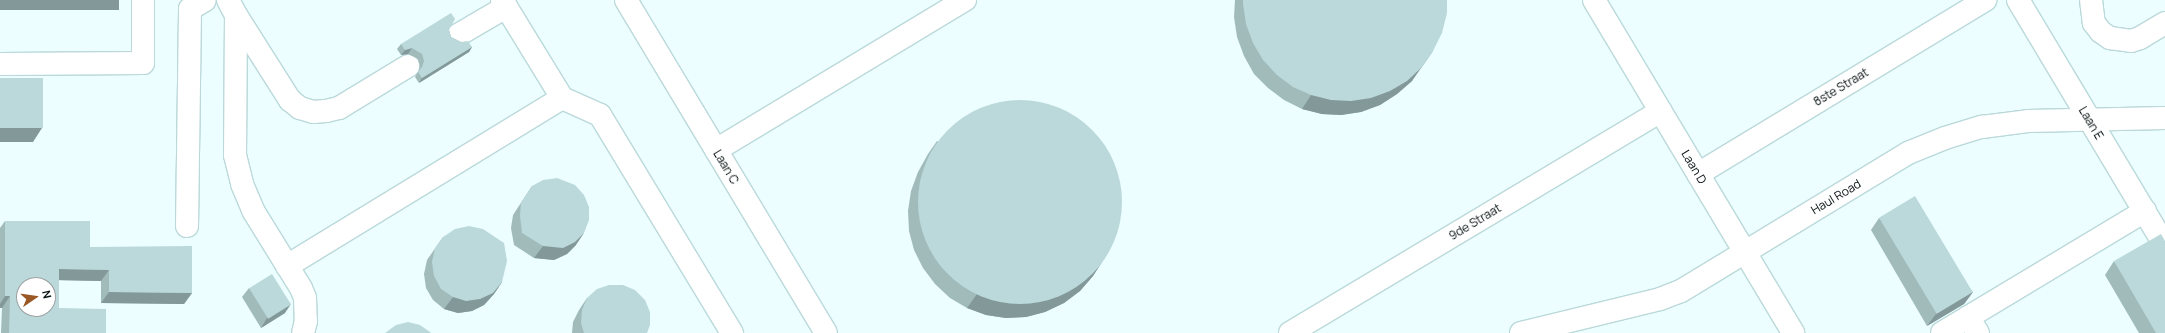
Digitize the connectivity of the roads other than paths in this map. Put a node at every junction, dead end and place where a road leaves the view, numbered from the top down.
1 (143, 0) edge
2 (205, 0) edge
3 (626, 0) edge
4 (965, 0) edge
5 (1594, 0) edge
6 (2018, 0) edge
7 (2091, 0) edge
8 (1977, 2) edge
9 (504, 3) edge
10 (232, 8) edge
11 (2165, 23) edge
12 (458, 35) dead end
13 (0, 64) edge
14 (408, 66) dead end
15 (562, 98) junction
16 (1661, 111) junction
17 (2165, 118) edge
18 (2089, 119) junction
19 (716, 150) junction
20 (1698, 174) junction
21 (2145, 211) junction
22 (187, 226) dead end
23 (2165, 246) edge
24 (1742, 254) junction
25 (287, 266) junction
26 (1973, 325) edge
27 (303, 333) edge
28 (732, 333) edge
29 (826, 333) edge
30 (1290, 333) edge
31 (1520, 333) edge
32 (1793, 333) edge
33 (1942, 333) edge

1 - 13 lane
2 - 22 lane
3 - 19 lane, Laan C
4 - 19 lane
5 - 16 lane, Laan D
6 - 18 lane, Laan E
7 - 11 lane
8 - 20 lane, 8ste Straat
9 - 12 lane
9 - 15 lane
10 - 14 lane
10 - 25 lane
15 - 25 lane
15 - 28 lane
16 - 20 lane, Laan D
16 - 30 lane, 9de Straat
17 - 18 lane, Haul Road
18 - 21 lane, Laan E
18 - 24 lane, Haul Road
19 - 29 lane, Laan C
20 - 24 lane, Laan D
21 - 23 lane, Laan E
21 - 26 lane
24 - 31 lane, Haul Road
24 - 32 lane, Laan D
25 - 27 lane
26 - 33 lane

